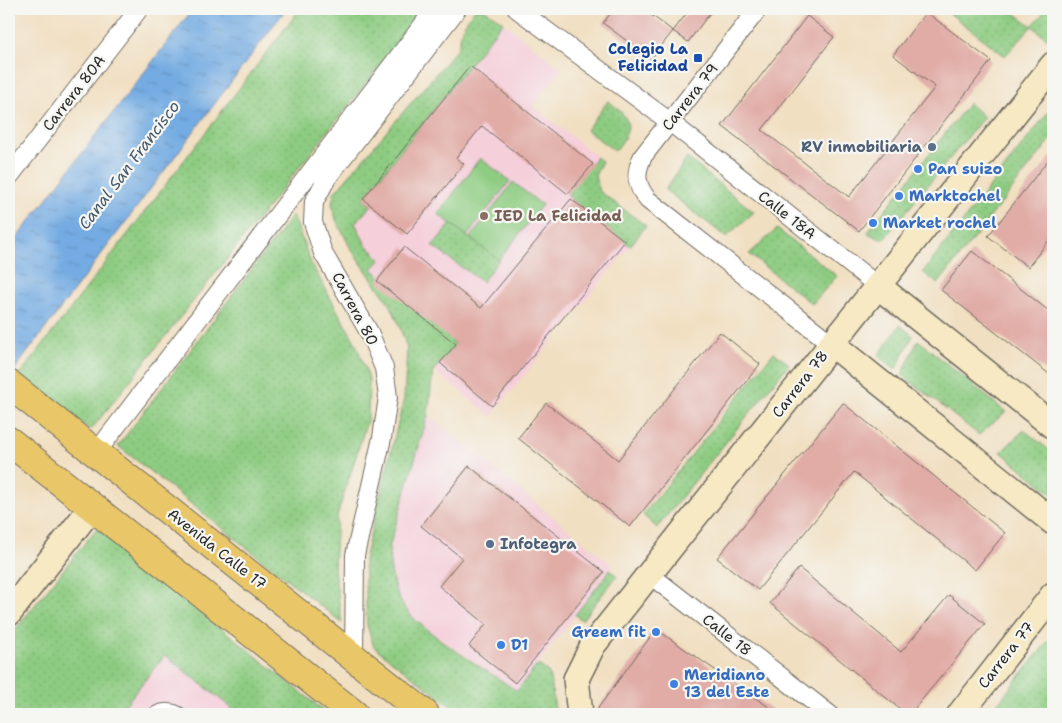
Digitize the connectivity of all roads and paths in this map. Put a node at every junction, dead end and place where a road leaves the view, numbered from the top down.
1 (139, 9) edge
2 (435, 9) edge
3 (457, 9) edge
4 (518, 9) edge
5 (758, 9) edge
6 (1053, 65) edge
7 (670, 122) junction
8 (9, 177) edge
9 (878, 286) junction
10 (832, 344) junction
11 (10, 385) edge
12 (1053, 426) edge
13 (9, 441) edge
14 (96, 453) junction
15 (92, 507) junction
16 (1053, 522) edge
17 (649, 574) junction
18 (1053, 595) edge
19 (9, 613) edge
20 (354, 657) junction
21 (152, 714) edge
22 (183, 714) edge
23 (354, 714) edge
24 (425, 714) edge
25 (580, 714) edge
26 (829, 714) edge
27 (960, 714) edge

1 - 8 street, Carrera 80A
2 - 14 street
3 - 20 street, Carrera 80
4 - 7 street, Calle 18A
5 - 7 street, Carrera 79
6 - 9 street, Carrera 78
7 - 9 street, Calle 18A
7 - 10 street, Carrera 79
9 - 10 street, Carrera 78
9 - 12 street, Calle 18A
10 - 16 street
10 - 17 street, Carrera 78
11 - 14 main road, Avenida Calle 17
13 - 15 main road
14 - 20 main road, Avenida Calle 17
15 - 19 street
15 - 23 main road
17 - 25 street, Carrera 78
17 - 26 street, Calle 18
18 - 27 street, Carrera 77
20 - 24 main road, Avenida Calle 17
21 - 22 lane

